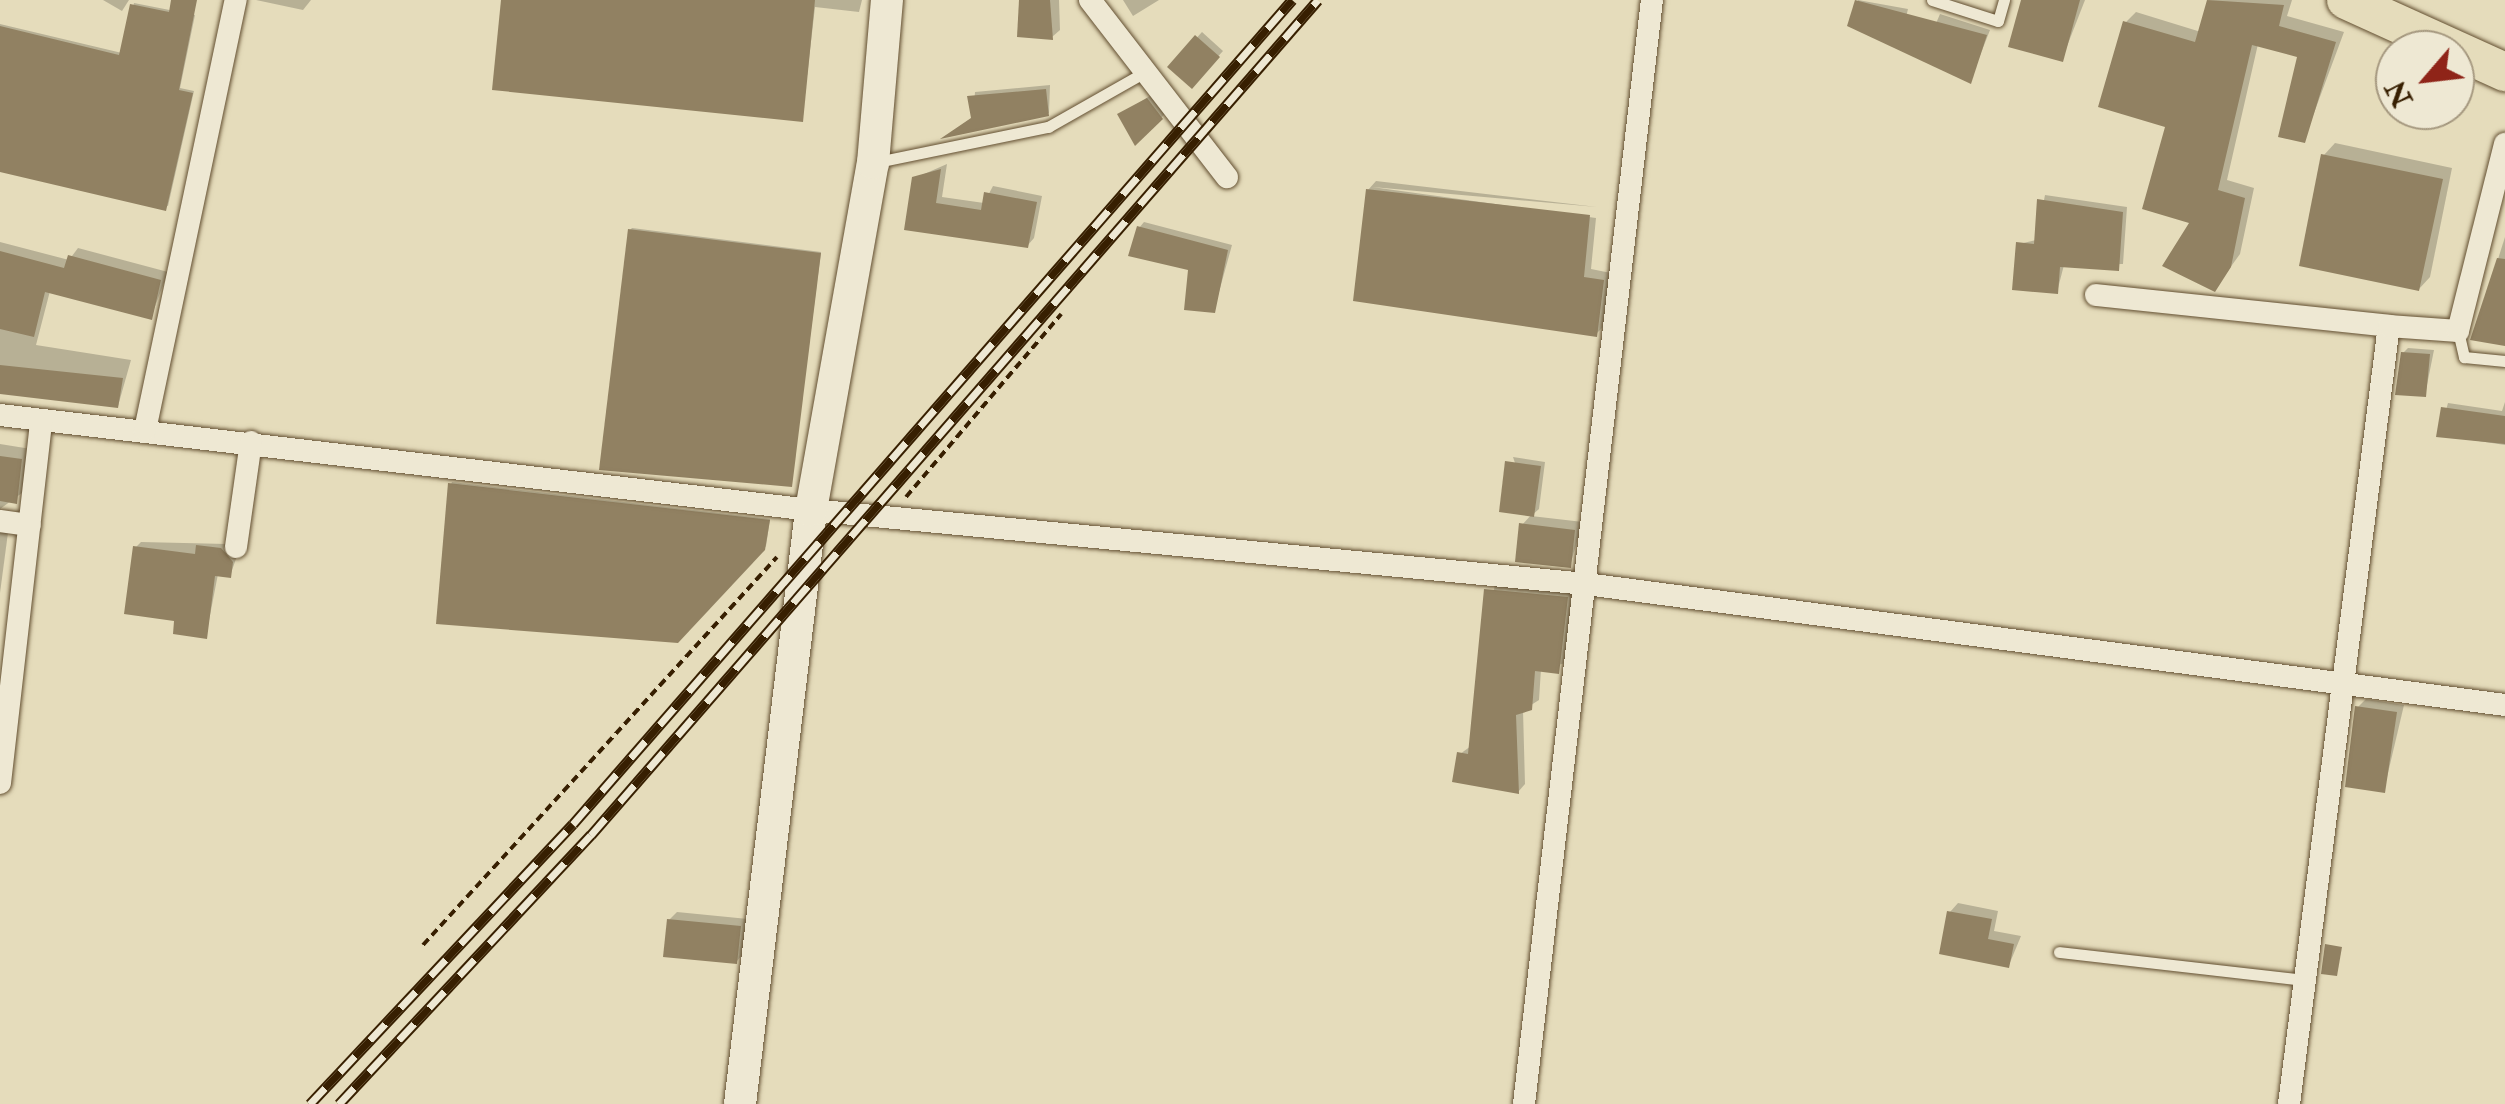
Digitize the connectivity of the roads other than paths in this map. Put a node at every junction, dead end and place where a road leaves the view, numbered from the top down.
1 (236, 0) edge
2 (887, 0) edge
3 (1090, 0) edge
4 (1652, 0) edge
5 (1932, 0) edge
6 (2004, 0) edge
7 (2346, 0) edge
8 (2505, 72) edge
9 (1143, 73) junction
10 (2505, 144) edge
11 (873, 162) junction
12 (1227, 177) dead end
13 (2096, 295) dead end
14 (2389, 326) junction
15 (2458, 330) junction
16 (2505, 361) edge
17 (0, 415) edge
18 (41, 421) junction
19 (145, 430) junction
20 (250, 442) junction
21 (0, 522) edge
22 (30, 525) junction
23 (810, 526) junction
24 (236, 547) dead end
25 (1586, 584) junction
26 (2336, 686) junction
27 (2505, 705) edge
28 (1, 759) edge
29 (0, 783) edge
30 (2059, 952) dead end
31 (2303, 980) junction
32 (740, 1104) edge
33 (1524, 1104) edge
34 (2289, 1104) edge

1 - 19 street
2 - 11 street
3 - 9 street
4 - 25 street
5 - 6 lane
7 - 8 main road
9 - 11 lane
9 - 12 street
10 - 15 street
11 - 23 street
13 - 14 street
14 - 15 street
14 - 26 street
15 - 16 lane
17 - 18 street
18 - 19 street
18 - 22 street
19 - 20 street
20 - 23 street
20 - 24 street
21 - 22 street
22 - 28 street
23 - 25 street
23 - 32 street
25 - 26 street
25 - 33 street
26 - 27 street
26 - 31 street
28 - 29 street
30 - 31 lane
31 - 34 street

